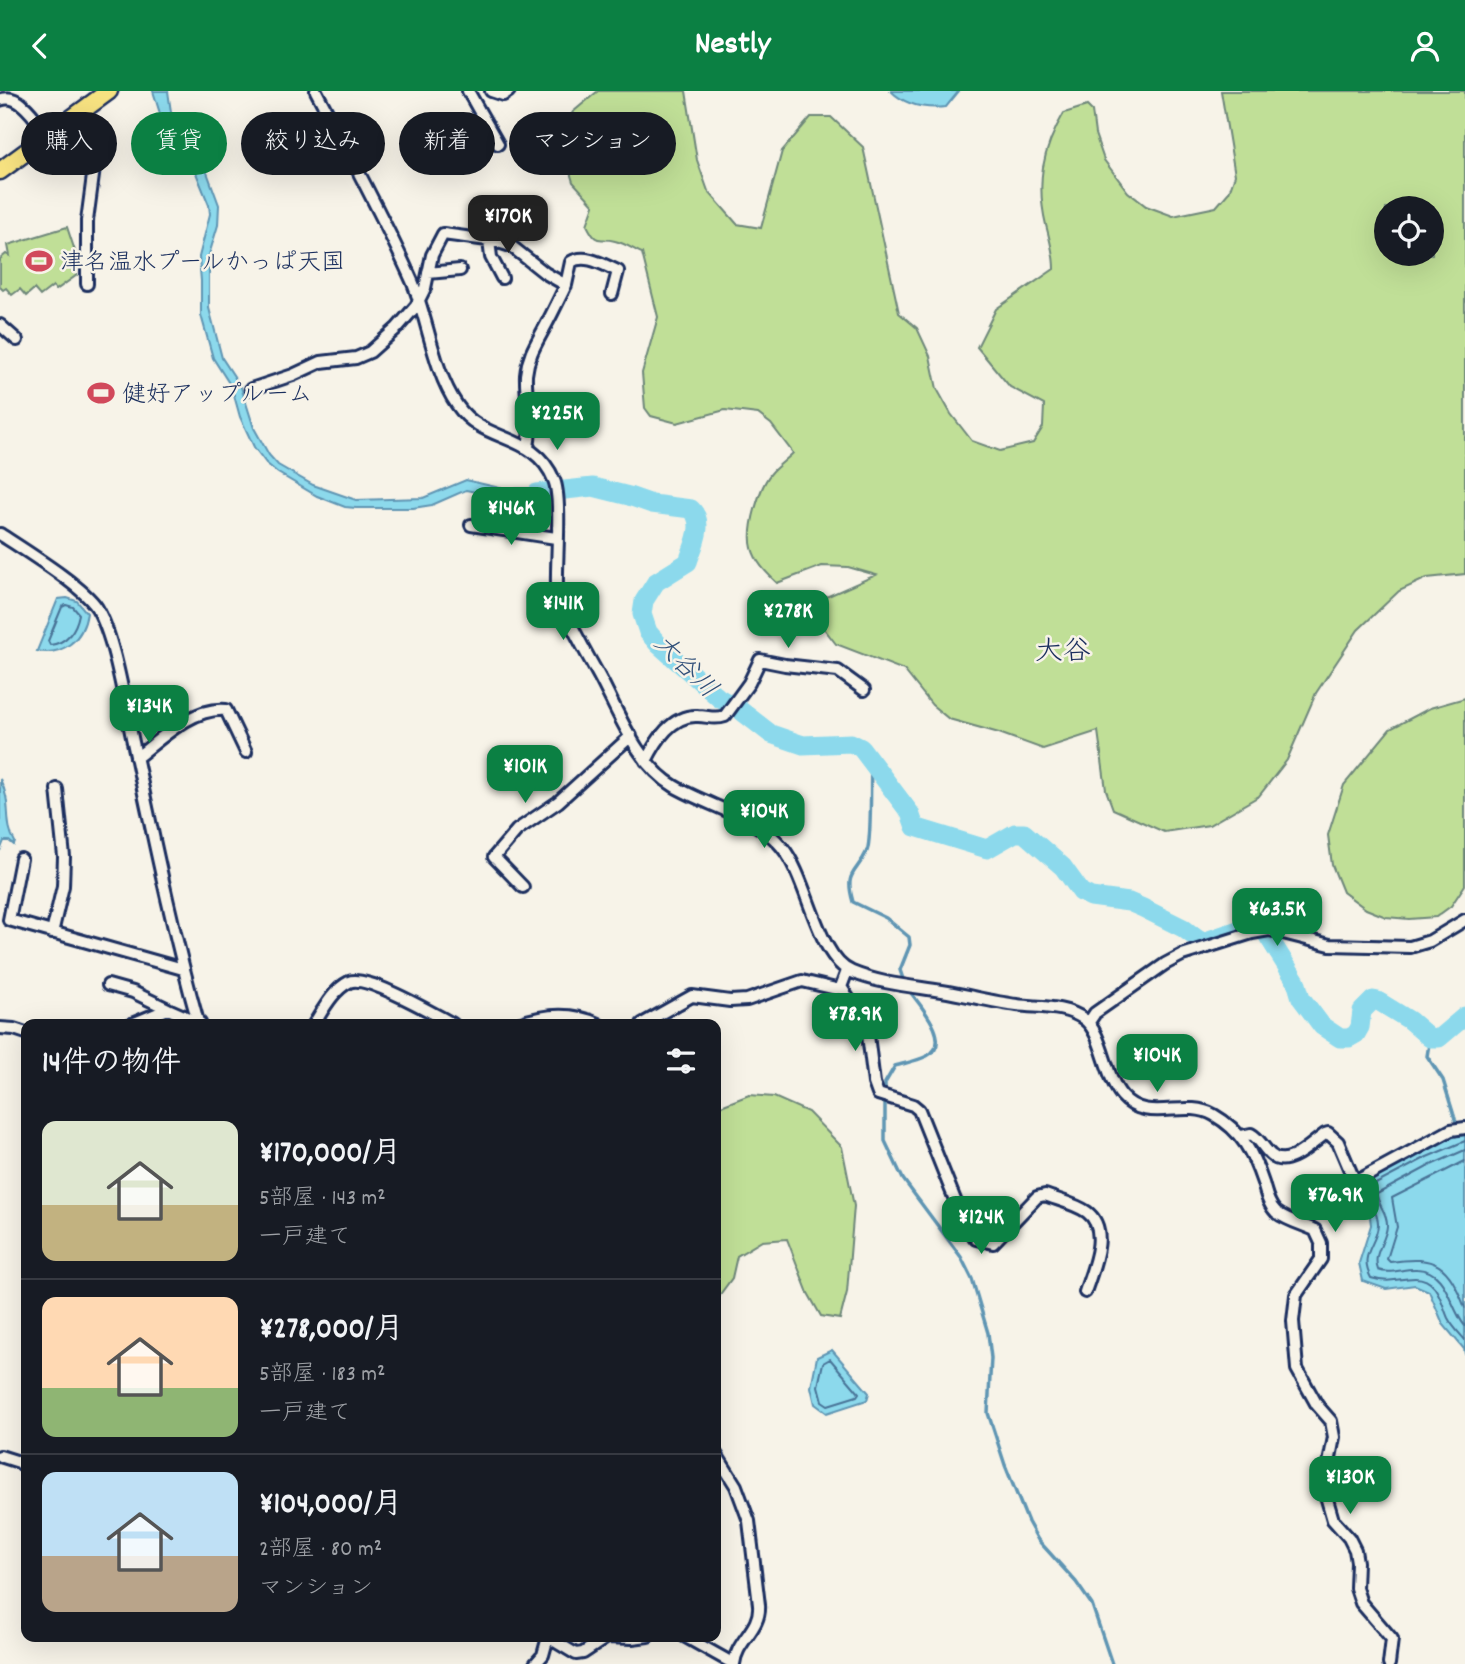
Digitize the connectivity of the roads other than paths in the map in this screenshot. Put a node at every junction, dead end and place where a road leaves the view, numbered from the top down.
1 (109, 91) edge
2 (316, 91) edge
3 (468, 91) edge
4 (491, 91) edge
5 (509, 91) edge
6 (0, 100) edge
7 (28, 112) edge
8 (80, 112) edge
9 (498, 144) dead end
10 (21, 155) edge
11 (0, 171) edge
12 (93, 175) edge
13 (489, 240) junction
14 (460, 269) dead end
15 (428, 273) junction
16 (502, 278) dead end
17 (87, 284) dead end
18 (566, 285) junction
19 (612, 294) dead end
20 (418, 301) junction
21 (0, 325) edge
22 (16, 340) dead end
23 (251, 389) dead end
24 (528, 447) junction
25 (471, 525) dead end
26 (0, 534) edge
27 (556, 538) junction
28 (864, 690) dead end
29 (631, 736) junction
30 (246, 752) dead end
31 (136, 758) junction
32 (646, 761) junction
33 (57, 789) dead end
34 (21, 859) dead end
35 (523, 887) dead end
36 (1465, 920) edge
37 (52, 933) junction
38 (183, 969) junction
39 (848, 971) junction
40 (108, 985) dead end
41 (841, 987) junction
42 (168, 1009) junction
43 (144, 1019) edge
44 (191, 1019) edge
45 (199, 1019) edge
46 (318, 1019) edge
47 (443, 1019) edge
48 (531, 1019) edge
49 (583, 1019) edge
50 (651, 1019) edge
51 (1089, 1022) junction
52 (0, 1028) edge
53 (21, 1031) edge
54 (1465, 1128) edge
55 (1242, 1136) junction
56 (1085, 1292) dead end
57 (0, 1456) edge
58 (721, 1462) edge
59 (21, 1464) edge
60 (546, 1642) edge
61 (555, 1642) edge
62 (599, 1642) edge
63 (695, 1642) edge
64 (535, 1664) edge
65 (734, 1664) edge
66 (1390, 1664) edge

1 - 8 highway
2 - 20 street
3 - 9 street
4 - 5 street
6 - 7 street
10 - 11 highway
12 - 17 street
13 - 15 street
13 - 16 street
13 - 18 street
14 - 15 street
15 - 20 street
18 - 19 street
18 - 24 street
20 - 23 street
20 - 24 street
21 - 22 street
24 - 27 street
25 - 27 street
26 - 31 street
27 - 29 street
28 - 32 street
29 - 32 street
29 - 35 street
30 - 31 street
31 - 38 street
32 - 39 street
33 - 37 street
34 - 37 street
36 - 51 street
37 - 38 street
38 - 45 street
39 - 41 street
39 - 51 street
40 - 42 street
41 - 50 street
41 - 56 street
42 - 43 street
42 - 44 street
46 - 47 street
48 - 49 street
51 - 55 street
52 - 53 street
54 - 55 street
55 - 66 street
57 - 59 street
58 - 65 street
60 - 64 street
61 - 62 street
63 - 65 street

